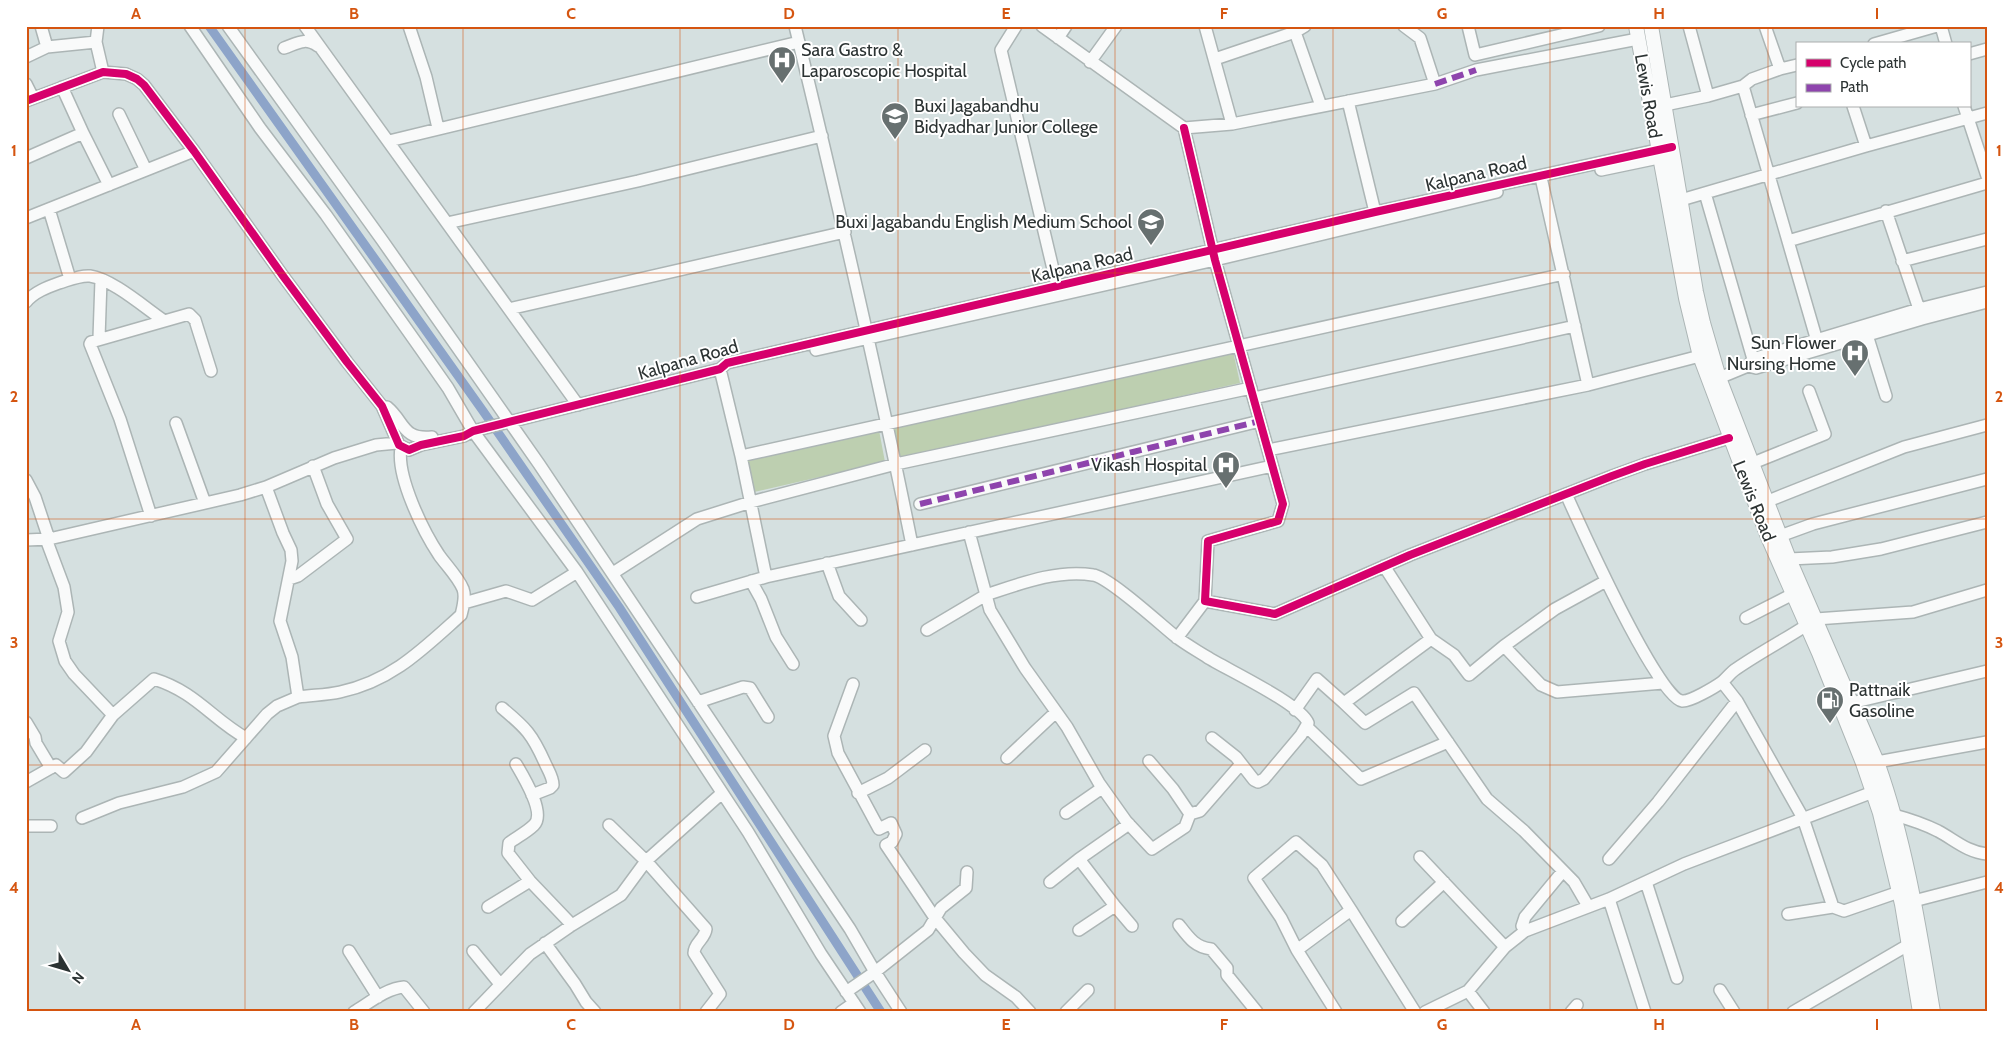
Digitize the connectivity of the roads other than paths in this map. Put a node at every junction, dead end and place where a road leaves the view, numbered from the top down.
1 (41, 26) edge
2 (98, 26) edge
3 (190, 26) edge
4 (228, 26) edge
5 (305, 26) edge
6 (409, 26) edge
7 (795, 26) edge
8 (1016, 26) edge
9 (1042, 26) edge
10 (1066, 26) edge
11 (1116, 26) edge
12 (1205, 26) edge
13 (1404, 26) edge
14 (1468, 26) edge
15 (1599, 26) edge
16 (1689, 26) edge
17 (1765, 26) edge
18 (1936, 26) edge
19 (1941, 26) edge
20 (1300, 29) edge
21 (1653, 30) edge
22 (1637, 32) edge
23 (1058, 38) junction
24 (96, 42) junction
25 (799, 42) junction
26 (1881, 42) edge
27 (1945, 42) edge
28 (47, 47) junction
29 (284, 48) dead end
30 (321, 49) junction
31 (1987, 49) edge
32 (1970, 54) edge
33 (26, 58) edge
34 (1215, 59) junction
35 (1090, 62) junction
36 (1796, 65) edge
37 (1780, 69) junction
38 (104, 72) junction
39 (26, 84) edge
40 (1435, 84) junction
41 (1743, 86) junction
42 (62, 87) junction
43 (1708, 96) junction
44 (30, 100) edge
45 (1348, 101) junction
46 (1796, 103) edge
47 (1666, 105) junction
48 (1321, 106) junction
49 (1854, 108) edge
50 (1966, 112) edge
51 (1987, 113) edge
52 (119, 114) dead end
53 (1751, 115) junction
54 (1232, 124) junction
55 (438, 128) junction
56 (1184, 128) junction
57 (83, 133) junction
58 (822, 136) junction
59 (389, 141) junction
60 (1866, 146) junction
61 (194, 151) junction
62 (1673, 151) junction
63 (1659, 154) junction
64 (26, 158) edge
65 (146, 170) junction
66 (1770, 175) junction
67 (1987, 176) edge
68 (1542, 182) junction
69 (1987, 183) edge
70 (109, 185) junction
71 (1705, 193) junction
72 (1681, 200) junction
73 (49, 209) junction
74 (1886, 211) junction
75 (1374, 212) junction
76 (27, 216) edge
77 (447, 223) junction
78 (845, 232) junction
79 (1987, 239) edge
80 (1788, 241) junction
81 (1214, 255) junction
82 (1902, 261) junction
83 (1564, 274) junction
84 (70, 279) junction
85 (101, 280) junction
86 (1057, 286) junction
87 (1987, 292) edge
88 (26, 302) edge
89 (1987, 302) edge
90 (1919, 309) junction
91 (509, 310) junction
92 (163, 320) junction
93 (1575, 326) junction
94 (868, 335) junction
95 (1867, 335) junction
96 (99, 338) junction
97 (1817, 341) junction
98 (1240, 346) junction
99 (1700, 356) junction
100 (1751, 363) junction
101 (720, 369) junction
102 (212, 371) dead end
103 (1719, 378) junction
104 (1588, 385) junction
105 (1809, 391) dead end
106 (1253, 393) junction
107 (1886, 396) dead end
108 (578, 405) junction
109 (382, 406) junction
110 (1260, 421) junction
111 (176, 423) dead end
112 (505, 423) junction
113 (888, 423) junction
114 (1987, 425) edge
115 (477, 430) junction
116 (407, 432) junction
117 (1730, 438) junction
118 (398, 444) junction
119 (1268, 450) junction
120 (741, 456) junction
121 (1753, 463) junction
122 (896, 464) junction
123 (313, 466) junction
124 (1272, 466) junction
125 (1987, 479) edge
126 (26, 480) edge
127 (266, 487) junction
128 (1566, 494) junction
129 (1768, 501) junction
130 (751, 502) junction
131 (205, 503) junction
132 (920, 504) dead end
133 (151, 516) junction
134 (1987, 522) edge
135 (969, 532) junction
136 (1780, 536) junction
137 (47, 539) junction
138 (26, 540) edge
139 (912, 545) junction
140 (1789, 559) junction
141 (827, 563) junction
142 (1384, 566) junction
143 (577, 572) junction
144 (613, 573) junction
145 (766, 577) junction
146 (289, 579) junction
147 (751, 581) junction
148 (1606, 581) junction
149 (1987, 590) edge
150 (1793, 594) junction
151 (986, 595) junction
152 (697, 598) dead end
153 (1205, 601) junction
154 (464, 602) junction
155 (1746, 618) dead end
156 (861, 620) dead end
157 (1812, 622) junction
158 (927, 630) dead end
159 (1177, 638) junction
160 (1431, 638) junction
161 (1504, 646) junction
162 (1824, 650) junction
163 (64, 658) junction
164 (793, 664) dead end
165 (60, 670) dead end
166 (1987, 671) edge
167 (1722, 682) junction
168 (1663, 683) junction
169 (853, 684) dead end
170 (298, 696) junction
171 (1737, 701) junction
172 (698, 702) junction
173 (1344, 703) junction
174 (1851, 703) junction
175 (1295, 710) junction
176 (1056, 712) junction
177 (507, 713) dead end
178 (114, 715) junction
179 (768, 717) dead end
180 (26, 722) edge
181 (1307, 727) junction
182 (246, 738) junction
183 (1212, 738) dead end
184 (1448, 742) junction
185 (1987, 742) edge
186 (925, 750) dead end
187 (1007, 758) dead end
188 (1148, 761) dead end
189 (1877, 762) junction
190 (516, 764) dead end
191 (1241, 764) junction
192 (51, 768) junction
193 (26, 782) edge
194 (1102, 788) junction
195 (1873, 792) junction
196 (722, 793) junction
197 (858, 793) junction
198 (532, 795) junction
199 (1066, 813) dead end
200 (1190, 814) junction
201 (1894, 815) junction
202 (82, 818) dead end
203 (1803, 818) junction
204 (1129, 824) junction
205 (609, 825) dead end
206 (26, 826) edge
207 (51, 826) dead end
208 (1987, 854) edge
209 (1420, 857) dead end
210 (1609, 858) dead end
211 (1079, 860) junction
212 (646, 861) junction
213 (1563, 871) junction
214 (967, 872) dead end
215 (530, 880) junction
216 (1050, 882) dead end
217 (1444, 882) junction
218 (1646, 882) junction
219 (1987, 882) edge
220 (1609, 899) junction
221 (1905, 899) junction
222 (1115, 906) junction
223 (1588, 906) junction
224 (488, 907) dead end
225 (1834, 907) junction
226 (1351, 910) junction
227 (1788, 914) dead end
228 (935, 918) junction
229 (1402, 921) dead end
230 (572, 925) junction
231 (1179, 925) dead end
232 (1132, 926) dead end
233 (1079, 930) dead end
234 (1525, 931) junction
235 (545, 943) junction
236 (1908, 945) junction
237 (1505, 947) junction
238 (1297, 950) junction
239 (349, 951) dead end
240 (473, 951) dead end
241 (871, 975) junction
242 (1677, 978) dead end
243 (500, 984) junction
244 (851, 988) junction
245 (1088, 990) dead end
246 (1720, 990) dead end
247 (1468, 991) junction
248 (378, 997) junction
249 (857, 1007) edge
250 (1427, 1011) edge
251 (354, 1012) edge
252 (424, 1012) edge
253 (474, 1012) edge
254 (595, 1012) edge
255 (706, 1012) edge
256 (841, 1012) edge
257 (901, 1012) edge
258 (1030, 1012) edge
259 (1066, 1012) edge
260 (1258, 1012) edge
261 (1336, 1012) edge
262 (1415, 1012) edge
263 (1484, 1012) edge
264 (1645, 1012) edge
265 (1734, 1012) edge
266 (1793, 1012) edge
267 (1920, 1012) edge
268 (1933, 1012) edge

1 - 28 street
2 - 24 street
3 - 115 street
4 - 112 street
5 - 30 street
6 - 55 street
7 - 25 street
8 - 86 street
9 - 23 street
10 - 23 street
11 - 35 street
12 - 34 street
13 - 40 street
14 - 15 street
16 - 43 street
17 - 37 street
18 - 26 street
19 - 27 street
20 - 34 street
20 - 48 street
21 - 47 main road, Lewis Road
22 - 40 street
22 - 63 main road, Lewis Road
23 - 35 street
24 - 28 street
24 - 38 street
25 - 55 street
25 - 58 street
28 - 33 street
29 - 30 street
30 - 59 street
31 - 32 street
34 - 54 street
35 - 56 street
36 - 37 street
37 - 41 street
38 - 42 street
38 - 61 street
39 - 44 street
40 - 45 street
41 - 43 street
41 - 53 street
42 - 44 street
42 - 57 street
43 - 47 street
45 - 48 street
45 - 75 street
46 - 53 street
47 - 62 main road, Lewis Road
48 - 54 street
49 - 60 street
50 - 51 street
50 - 60 street
50 - 67 street
52 - 65 street
53 - 66 street
54 - 56 street
55 - 59 street
56 - 81 street
57 - 64 street
57 - 70 street
58 - 77 street
58 - 78 street
59 - 77 street
60 - 66 street
61 - 65 street
61 - 109 street
62 - 63 street, Kalpana Road
62 - 72 main road, Lewis Road
63 - 68 street, Kalpana Road
63 - 75 street, Kalpana Road
63 - 99 main road, Lewis Road
65 - 70 street
66 - 71 street
66 - 80 street
68 - 81 street, Kalpana Road
68 - 83 street
69 - 74 street
70 - 73 street
71 - 72 street
71 - 100 street
72 - 103 main road, Lewis Road
73 - 76 street
73 - 84 street
74 - 80 street
74 - 82 street
75 - 81 street, Kalpana Road
77 - 91 street
78 - 91 street
78 - 94 street
79 - 82 street
80 - 97 street
81 - 86 street, Kalpana Road
81 - 94 street, Kalpana Road
81 - 98 street
82 - 90 street
83 - 93 street
83 - 98 street
84 - 85 street
84 - 88 street
85 - 92 street
85 - 96 street
86 - 94 street, Kalpana Road
87 - 90 street
89 - 95 street
90 - 97 street
91 - 108 street
92 - 96 street
92 - 102 street
93 - 104 street
93 - 106 street
94 - 101 street, Kalpana Road
94 - 113 street
95 - 100 street
95 - 107 street
96 - 133 street
97 - 100 street
98 - 106 street
98 - 113 street
99 - 104 street
99 - 117 main road, Lewis Road
100 - 103 street
101 - 108 street, Kalpana Road
101 - 120 street
103 - 121 main road, Lewis Road
104 - 119 street
105 - 121 street
106 - 110 street
106 - 122 street
108 - 112 street, Kalpana Road
109 - 116 street
109 - 118 street
110 - 119 street
110 - 132 street
111 - 131 street
112 - 115 street, Kalpana Road
112 - 144 street
113 - 120 street
113 - 122 street
114 - 129 street
115 - 116 street
115 - 118 street
115 - 143 street
116 - 118 street
117 - 128 street
117 - 150 main road, Lewis Road
118 - 123 street
118 - 154 street
119 - 124 street
120 - 130 street
121 - 129 main road, Lewis Road
122 - 130 street
122 - 139 street
123 - 127 street
123 - 146 street
124 - 135 street
124 - 153 street
125 - 136 street
126 - 137 street
127 - 131 street
127 - 146 street
128 - 142 street
128 - 148 street
129 - 136 main road, Lewis Road
130 - 144 street
130 - 145 street
131 - 133 street
133 - 137 street
134 - 140 street
135 - 139 street
135 - 151 street
136 - 140 main road, Lewis Road
137 - 138 street
137 - 163 street
139 - 141 street
140 - 157 main road, Lewis Road
141 - 145 street
141 - 156 street
142 - 153 street
142 - 160 street
143 - 154 street
143 - 196 street
144 - 172 street
145 - 147 street
146 - 170 street
147 - 152 street
147 - 164 street
148 - 161 street
148 - 168 street
149 - 157 street
150 - 155 street
150 - 157 main road, Lewis Road
151 - 158 street
151 - 159 street
151 - 176 street
153 - 159 street
154 - 170 street
157 - 162 main road, Lewis Road
157 - 167 street
159 - 175 street
160 - 161 street
160 - 173 street
161 - 168 street
162 - 174 main road, Lewis Road
162 - 195 main road, Lewis Road
163 - 165 street
163 - 178 street
166 - 174 street
167 - 168 street
167 - 171 street
169 - 197 street
170 - 182 street
171 - 203 street
171 - 210 street
172 - 179 street
172 - 241 street
173 - 175 street
173 - 184 street
174 - 189 main road, Lewis Road
175 - 181 street
176 - 187 street
176 - 194 street
177 - 198 street
178 - 182 street
178 - 192 street
180 - 192 street
181 - 184 street
181 - 191 street
182 - 202 street
183 - 191 street
184 - 213 street
185 - 189 street
186 - 197 street
188 - 200 street
189 - 201 main road, Lewis Road
190 - 198 street
191 - 200 street
192 - 193 street
194 - 199 street
194 - 204 street
195 - 203 street
195 - 221 main road, Lewis Road
196 - 212 street
196 - 244 street
197 - 228 street
198 - 215 street
200 - 204 street
201 - 208 street
201 - 221 main road, Lewis Road
203 - 218 street
203 - 225 street
204 - 211 street
205 - 212 street
206 - 207 street
209 - 217 street
211 - 216 street
211 - 222 street
212 - 230 street
212 - 255 street
213 - 223 street
213 - 234 street
214 - 228 street
215 - 224 street
215 - 230 street
217 - 229 street
217 - 237 street
218 - 220 street
218 - 242 street
219 - 221 street
220 - 223 street
220 - 264 street
221 - 225 street
221 - 236 main road
221 - 268 main road
222 - 232 street
222 - 233 street
223 - 234 street
225 - 227 street
226 - 238 street
226 - 238 street
226 - 262 street
228 - 241 street
228 - 258 street
230 - 235 street
231 - 260 street
234 - 237 street
235 - 243 street
235 - 254 street
236 - 266 street
236 - 267 main road
237 - 247 street
238 - 261 street
239 - 248 street
240 - 243 street
241 - 244 street
241 - 257 street
243 - 253 street
244 - 249 street
245 - 259 street
246 - 265 street
247 - 250 street
247 - 263 street
248 - 251 street
248 - 252 street
249 - 256 street

